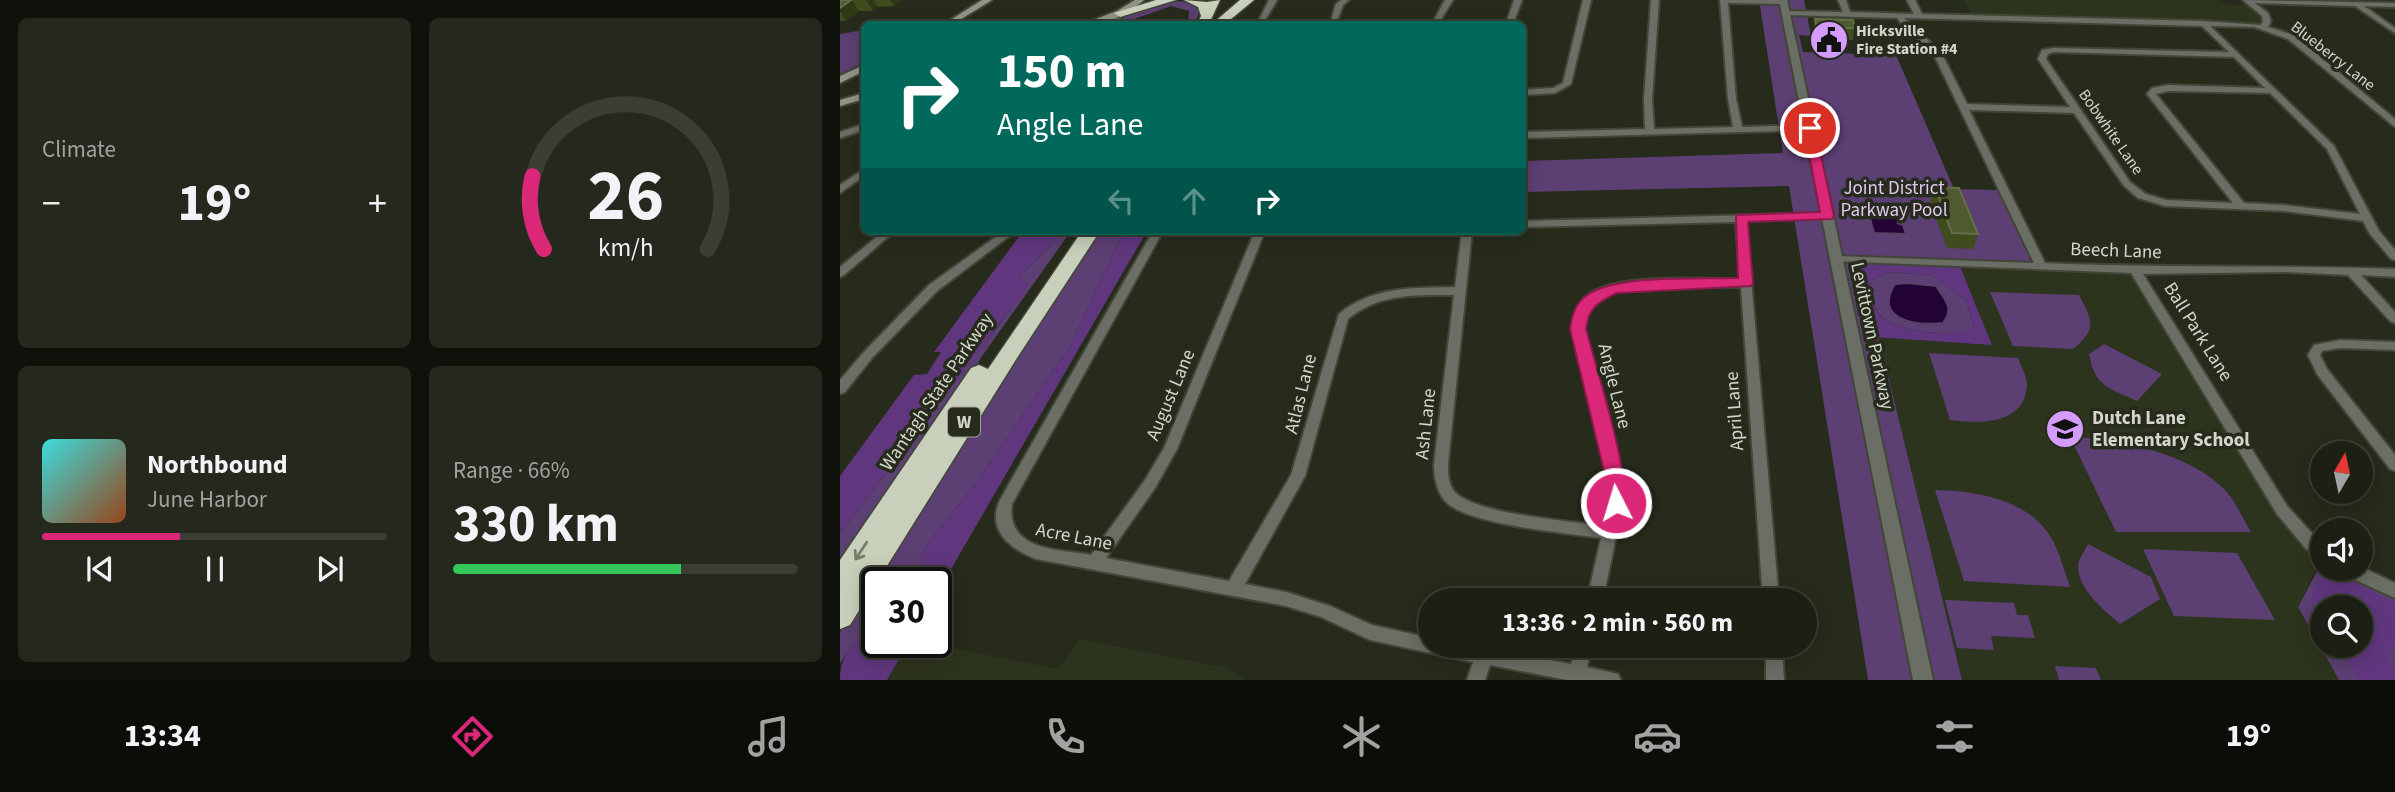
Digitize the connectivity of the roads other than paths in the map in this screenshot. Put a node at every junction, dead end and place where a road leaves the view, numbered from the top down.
1 (988, 0) edge
2 (1169, 0) edge
3 (1190, 0) edge
4 (1214, 0) edge
5 (1223, 0) edge
6 (1248, 0) edge
7 (1273, 0) edge
8 (1345, 0) edge
9 (1449, 0) edge
10 (1518, 0) edge
11 (1587, 0) edge
12 (1655, 0) edge
13 (1724, 0) edge
14 (1842, 0) edge
15 (1911, 0) edge
16 (2248, 0) edge
17 (1140, 1) edge
18 (2353, 2) edge
19 (1784, 5) edge
20 (2395, 5) edge
21 (1847, 15) junction
22 (1899, 16) junction
23 (1919, 16) junction
24 (1119, 18) edge
25 (953, 21) edge
26 (1210, 21) edge
27 (1210, 21) edge
28 (1211, 21) edge
29 (1212, 21) edge
30 (1262, 21) edge
31 (1334, 21) edge
32 (1437, 21) edge
33 (1510, 21) edge
34 (2203, 23) junction
35 (2264, 27) junction
36 (2395, 31) edge
37 (2235, 55) junction
38 (861, 70) edge
39 (840, 80) edge
40 (2273, 91) junction
41 (1526, 93) edge
42 (861, 97) edge
43 (840, 103) edge
44 (1964, 107) junction
45 (2076, 110) junction
46 (2395, 124) edge
47 (861, 128) edge
48 (1810, 128) junction
49 (1738, 130) junction
50 (1650, 132) junction
51 (840, 135) edge
52 (1526, 135) edge
53 (861, 174) edge
54 (840, 190) edge
55 (2242, 207) junction
56 (1827, 216) junction
57 (1741, 218) junction
58 (2367, 218) junction
59 (1526, 224) edge
60 (885, 235) edge
61 (1006, 235) edge
62 (1075, 235) edge
63 (1088, 235) edge
64 (1156, 235) edge
65 (1258, 235) edge
66 (1467, 235) edge
67 (2395, 257) edge
68 (1836, 259) junction
69 (2041, 266) junction
70 (2135, 270) junction
71 (841, 271) edge
72 (2351, 271) junction
73 (2395, 273) edge
74 (1746, 283) junction
75 (1460, 291) junction
76 (2395, 319) edge
77 (2395, 346) edge
78 (840, 389) edge
79 (2395, 465) edge
80 (1609, 533) junction
81 (2310, 543) edge
82 (1095, 562) junction
83 (2373, 581) edge
84 (840, 583) edge
85 (1234, 588) junction
86 (1598, 588) edge
87 (1769, 588) edge
88 (2395, 591) edge
89 (840, 616) edge
90 (1418, 643) edge
91 (1483, 658) edge
92 (1495, 658) edge
93 (1581, 658) edge
94 (1774, 658) edge
95 (1577, 673) junction
96 (1476, 680) edge
97 (1612, 680) edge
98 (1775, 680) edge
99 (1923, 680) edge

1 - 25 main road
2 - 17 highway
2 - 24 highway
3 - 26 highway
4 - 27 highway
5 - 28 highway
6 - 29 highway
7 - 30 street
8 - 31 street
9 - 32 street
10 - 33 street
11 - 41 street
12 - 50 street
13 - 19 street
13 - 49 street
14 - 21 street
15 - 23 street
16 - 18 street
16 - 35 street
17 - 24 main road
18 - 20 street
18 - 36 street
19 - 21 street, Blueberry Lane
19 - 48 street, Levittown Parkway
21 - 22 street, Blueberry Lane
22 - 23 street, Blueberry Lane
22 - 44 street
23 - 34 street, Blueberry Lane
34 - 35 street, Blueberry Lane
34 - 37 street
35 - 46 street, Blueberry Lane
37 - 40 street
37 - 45 street, Bobwhite Lane
38 - 39 main road
40 - 55 street
40 - 58 street
42 - 43 main road
44 - 45 street
44 - 69 street
45 - 55 street, Bobwhite Lane
47 - 51 street
48 - 49 street
48 - 56 street, Levittown Parkway
49 - 50 street
50 - 52 street
53 - 54 street
55 - 58 street, Bobwhite Lane
56 - 57 street
56 - 68 street, Levittown Parkway
57 - 59 street
57 - 74 street, April Lane
58 - 67 street
60 - 71 street
61 - 78 street
62 -> 84 highway, Wantagh State Parkway / W
63 - 89 highway, Wantagh State Parkway / W
64 - 82 street, Acre Lane
65 - 82 street, August Lane
66 - 75 street, Ash Lane
68 - 69 street, Beech Lane
68 - 99 street, Levittown Parkway
69 - 70 street, Beech Lane
70 - 72 street, Beech Lane
70 - 81 street, Ball Park Lane
72 - 73 street, Beech Lane
72 - 76 street
74 - 80 street, Angle Lane
74 - 87 street, April Lane
75 - 80 street, Ash Lane
75 - 85 street, Atlas Lane
77 - 79 street
80 - 86 street, Angle Lane
82 - 85 street, Acre Lane
83 - 88 street
85 - 90 street, Acre Lane
91 - 96 street
92 - 95 street, Acre Lane
93 - 95 street
94 - 98 street
95 - 97 street, Acre Lane

